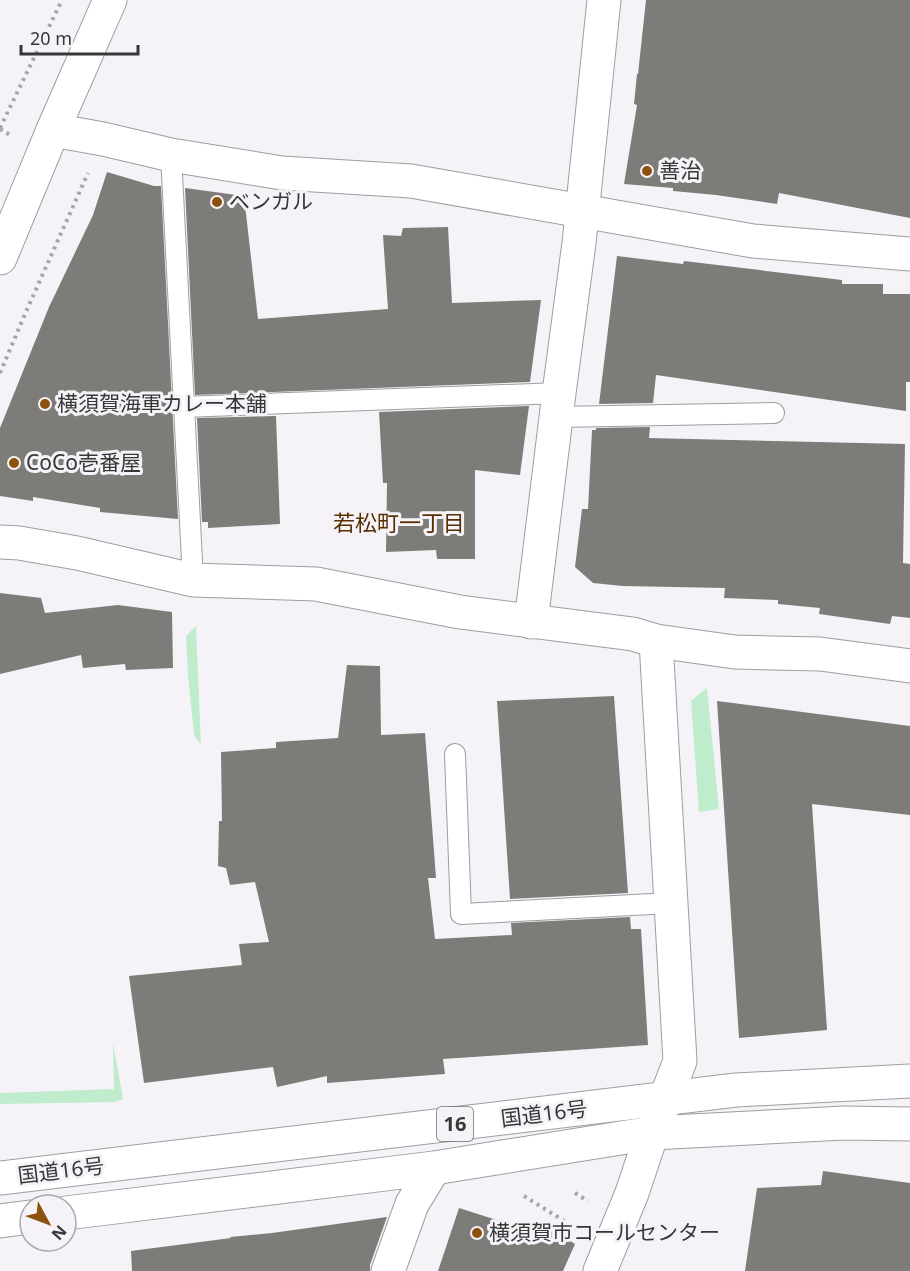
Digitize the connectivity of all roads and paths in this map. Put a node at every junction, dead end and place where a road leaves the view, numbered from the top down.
1 (62, 0) edge
2 (110, 0) edge
3 (604, 0) edge
4 (0, 128) edge
5 (53, 130) junction
6 (103, 139) junction
7 (171, 155) junction
8 (583, 211) junction
9 (2, 248) edge
10 (910, 254) edge
11 (0, 373) edge
12 (558, 405) junction
13 (183, 407) junction
14 (774, 413) dead end
15 (0, 542) edge
16 (193, 580) junction
17 (531, 622) junction
18 (656, 641) junction
19 (910, 666) edge
20 (455, 754) dead end
21 (671, 903) junction
22 (910, 1081) edge
23 (665, 1099) junction
24 (910, 1124) edge
25 (652, 1133) junction
26 (434, 1168) junction
27 (0, 1178) edge
28 (524, 1196) dead end
29 (78, 1212) edge
30 (18, 1219) edge
31 (0, 1221) edge
32 (579, 1231) dead end
33 (388, 1271) edge
34 (600, 1271) edge

1 - 4 path
2 - 5 main road
3 - 8 main road
5 - 6 main road
5 - 9 main road
6 - 7 main road
6 - 11 path
7 - 8 main road
7 - 13 lane
8 - 10 main road
8 - 12 main road
12 - 13 lane
12 - 14 lane
12 - 17 main road
13 - 16 lane
15 - 16 main road
16 - 17 main road
17 - 18 main road
18 - 19 main road
18 - 21 main road
20 - 21 lane
21 - 23 main road
22 - 23 main road, 国道16号 / 16
23 - 25 main road
23 - 27 main road, 国道16号 / 16
24 - 25 main road, 国道16号 / 16
25 - 26 main road, 国道16号 / 16
25 - 34 main road
26 - 29 main road, 国道16号 / 16
26 - 33 main road
28 - 32 path
30 - 31 main road, 国道16号

